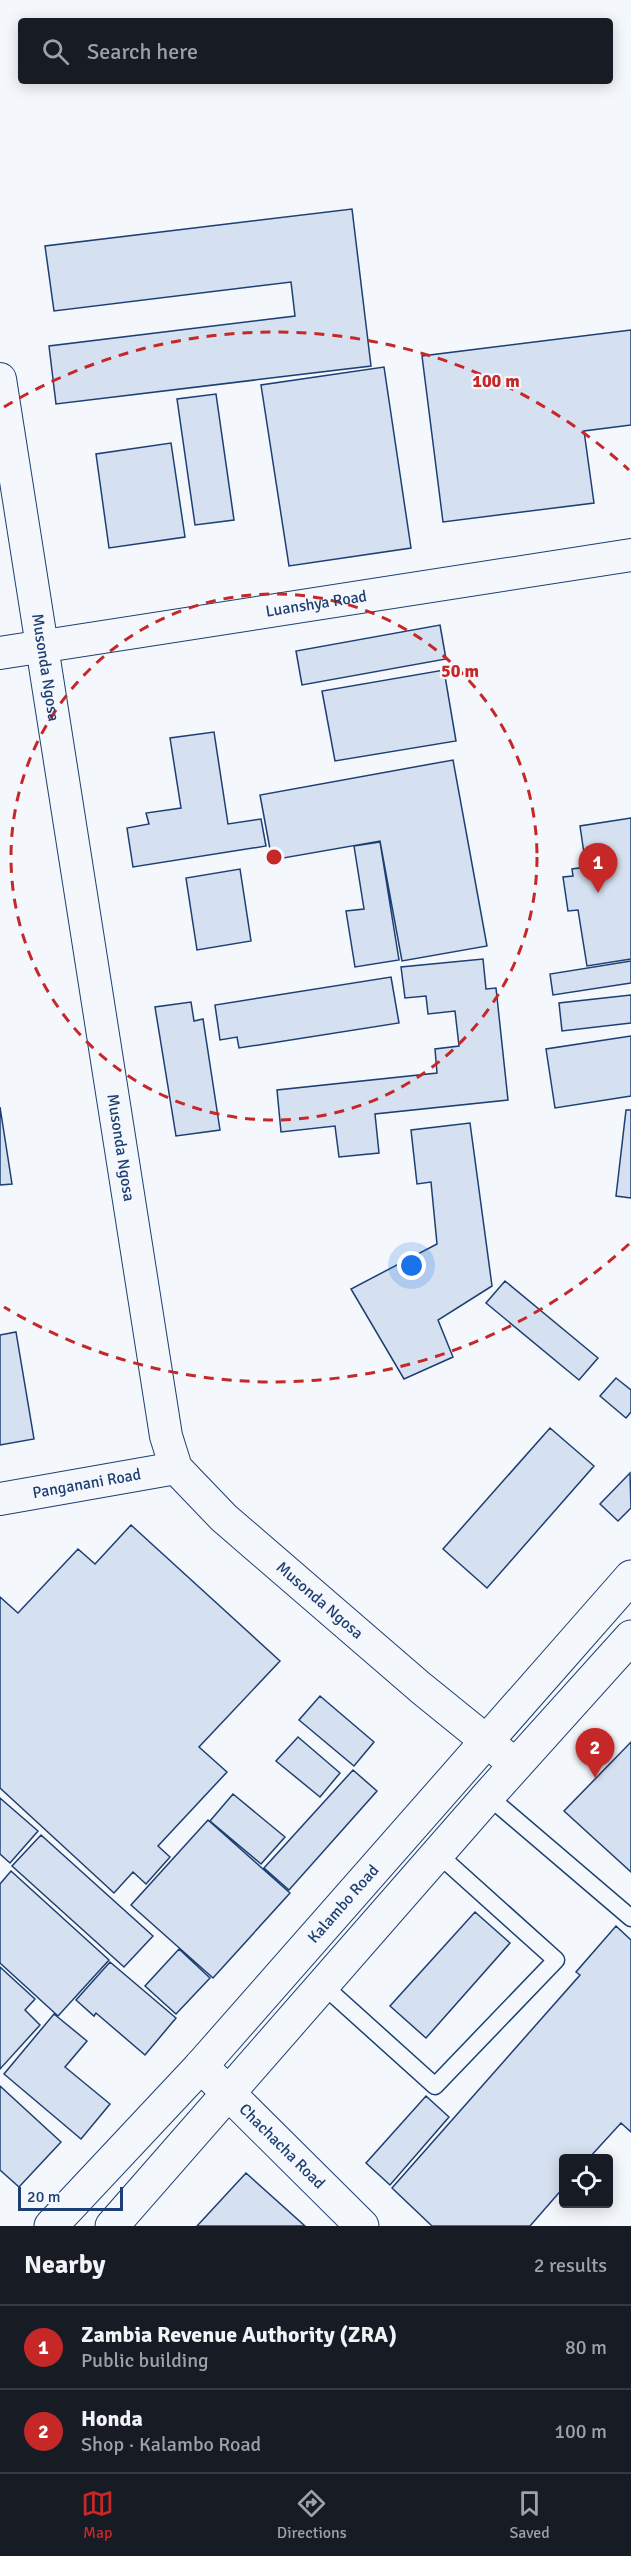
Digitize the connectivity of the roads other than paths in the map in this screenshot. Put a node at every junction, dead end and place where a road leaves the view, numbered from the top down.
1 (0, 379) edge
2 (631, 555) edge
3 (40, 646) junction
4 (0, 653) edge
5 (176, 1468) junction
6 (0, 1499) edge
7 (631, 1577) edge
8 (631, 1637) edge
9 (486, 1742) junction
10 (516, 1765) junction
11 (488, 1796) junction
12 (438, 1854) junction
13 (631, 1918) edge
14 (324, 1986) junction
15 (201, 2066) junction
16 (229, 2095) junction
17 (51, 2226) edge
18 (112, 2226) edge
19 (362, 2226) edge

1 - 3 street, Musonda Ngosa
2 - 3 street, Luanshya Road
3 - 4 street, Luanshya Road
3 - 5 street, Musonda Ngosa
5 - 6 street, Panganani Road
5 - 9 street, Musonda Ngosa
7 - 9 main road, Kalambo Road
8 - 10 main road
9 - 10 street, Musonda Ngosa
9 - 15 main road, Kalambo Road
10 - 11 main road
11 - 12 main road
11 - 13 lane
12 - 14 main road
12 - 14 lane
14 - 16 main road
15 - 16 main road, Chachacha Road
15 - 17 main road, Kalambo Road
16 - 18 main road
16 - 19 main road, Chachacha Road

